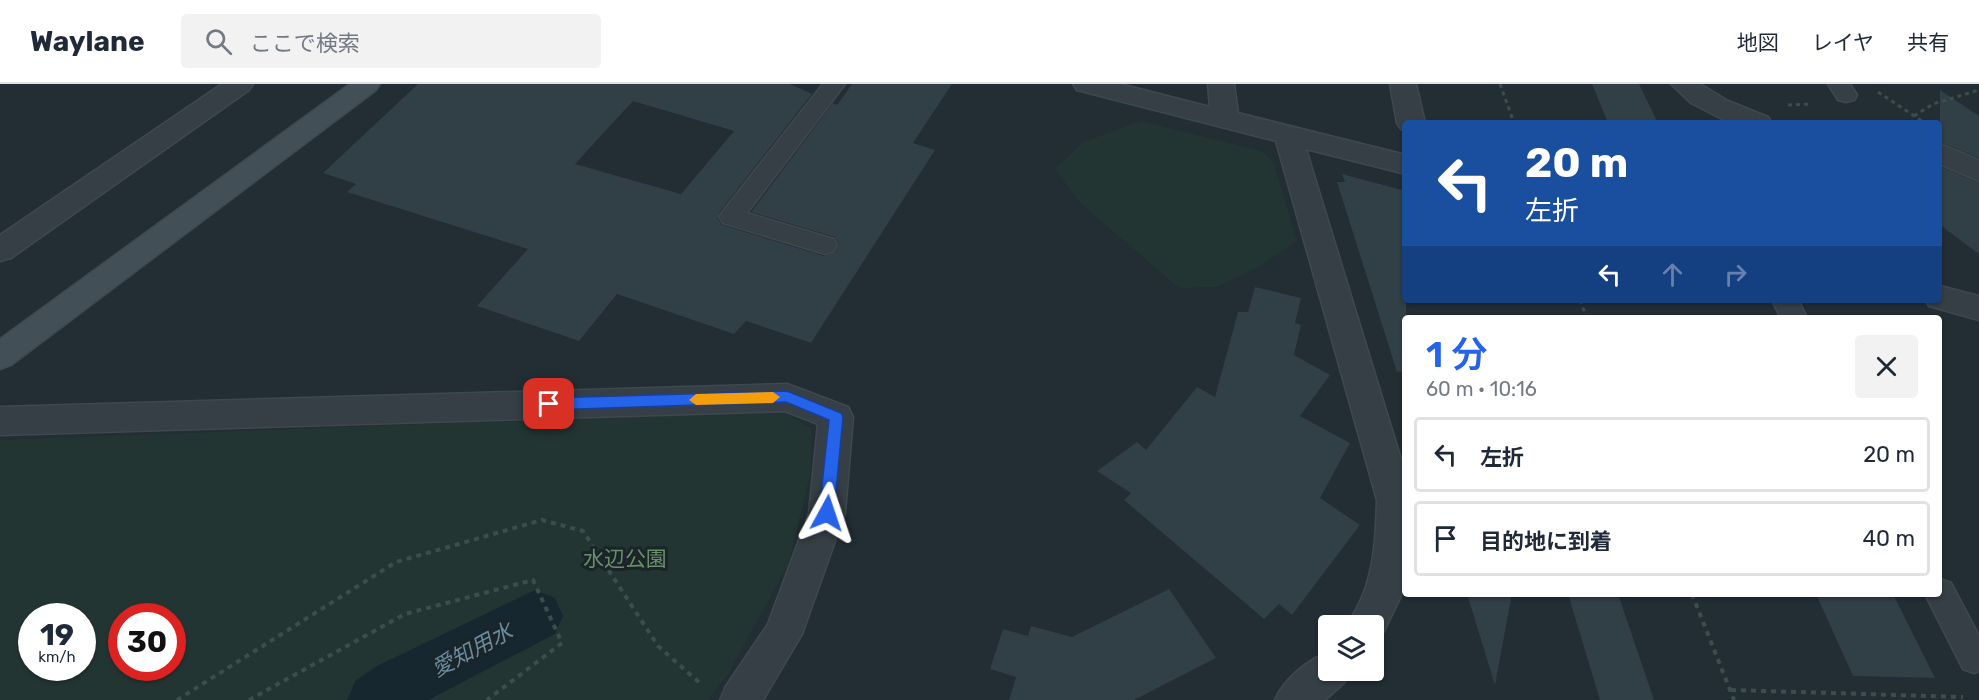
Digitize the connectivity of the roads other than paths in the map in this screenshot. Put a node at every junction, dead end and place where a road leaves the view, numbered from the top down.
1 (240, 84) edge
2 (367, 84) edge
3 (834, 84) edge
4 (1086, 84) edge
5 (1221, 84) edge
6 (1402, 84) edge
7 (1684, 84) edge
8 (1225, 120) junction
9 (1410, 120) edge
10 (1750, 120) edge
11 (1288, 135) junction
12 (1942, 154) edge
13 (1402, 164) edge
14 (1979, 171) edge
15 (825, 245) dead end
16 (0, 250) edge
17 (1942, 299) edge
18 (1979, 308) edge
19 (0, 356) edge
20 (0, 421) edge
21 (1942, 597) edge
22 (1373, 615) edge
23 (1974, 658) dead end
24 (1318, 680) edge
25 (740, 700) edge
26 (1295, 700) edge

1 - 16 street
2 - 19 street
3 - 15 lane
4 - 8 street
5 - 8 street
6 - 9 street
7 - 10 street
8 - 11 street
11 - 13 street
11 - 22 street
12 - 14 street
17 - 18 street
20 - 25 street
21 - 23 lane
24 - 26 street

